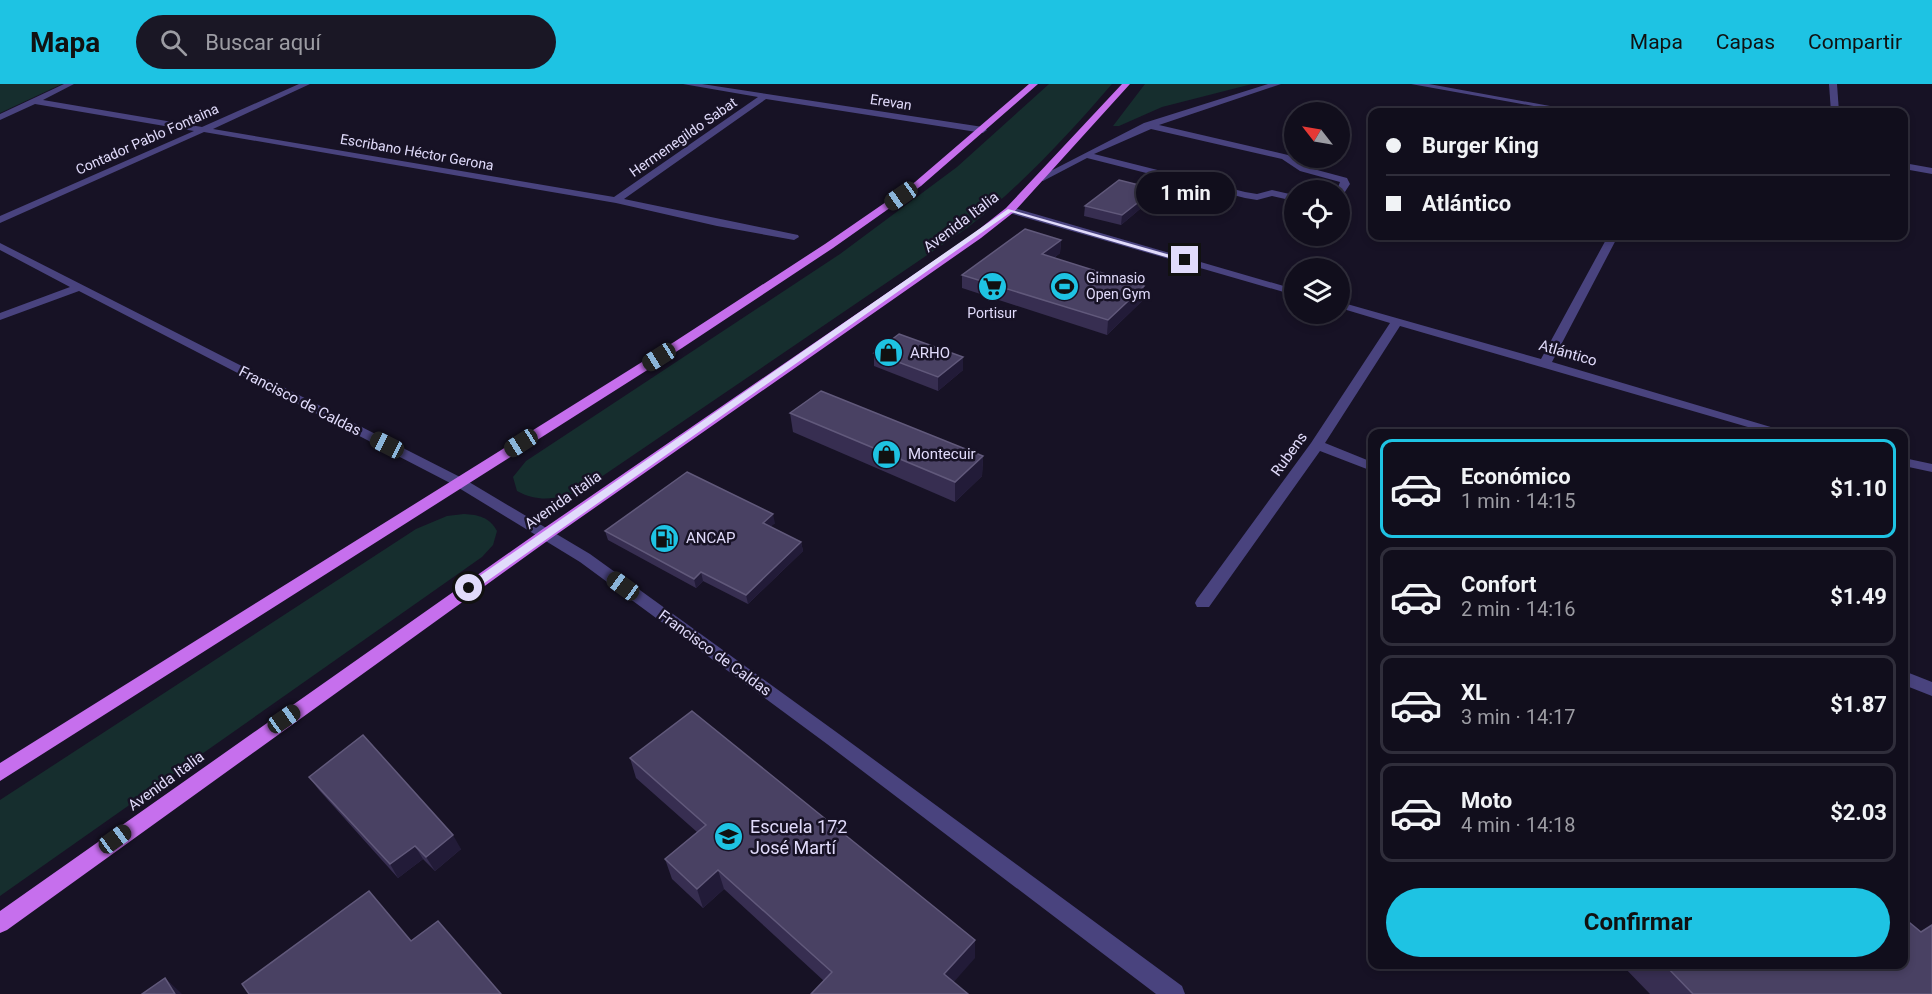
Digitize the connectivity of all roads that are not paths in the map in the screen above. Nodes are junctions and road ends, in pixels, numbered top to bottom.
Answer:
1 (70, 84) edge
2 (306, 84) edge
3 (687, 84) edge
4 (1034, 84) edge
5 (1126, 84) edge
6 (1277, 84) edge
7 (1415, 84) edge
8 (1833, 84) edge
9 (765, 96) junction
10 (34, 101) junction
11 (1556, 108) edge
12 (1835, 108) edge
13 (0, 117) edge
14 (1147, 125) junction
15 (202, 129) junction
16 (983, 130) junction
17 (1084, 154) junction
18 (1908, 167) edge
19 (1932, 171) edge
20 (1040, 179) junction
21 (1344, 180) edge
22 (1284, 196) edge
23 (616, 200) junction
24 (1010, 210) junction
25 (0, 220) edge
26 (794, 237) dead end
27 (1611, 240) edge
28 (0, 246) edge
29 (76, 288) junction
30 (1284, 289) edge
31 (1350, 308) edge
32 (0, 318) edge
33 (1397, 321) junction
34 (1545, 364) junction
35 (1771, 429) edge
36 (1317, 445) junction
37 (1908, 463) edge
38 (1368, 465) edge
39 (1932, 468) edge
40 (459, 482) junction
41 (545, 534) junction
42 (1203, 603) dead end
43 (1908, 680) edge
44 (1932, 689) edge
45 (0, 773) edge
46 (0, 923) edge
47 (1174, 994) edge

1 - 10 street
2 - 15 street, Contador Pablo Fontaina
3 - 9 street, Erevan
4 - 16 main road
5 - 20 main road, Avenida Italia
6 - 14 street
7 - 11 street
8 - 12 street
9 - 16 street, Erevan
9 - 23 street, Hermenegildo Sabat
10 - 13 street
10 - 15 street, Escribano Héctor Gerona
14 - 17 street
14 - 21 street
15 - 23 street, Escribano Héctor Gerona
15 - 25 street, Contador Pablo Fontaina
16 - 40 main road
17 - 20 street
17 - 22 street
18 - 19 street
20 - 24 main road, Avenida Italia
23 - 26 street, Escribano Héctor Gerona
24 - 30 street
24 - 41 main road, Avenida Italia
27 - 34 street
28 - 29 street, Francisco de Caldas
29 - 32 street
29 - 40 street, Francisco de Caldas
31 - 33 street, Atlántico
33 - 34 street, Atlántico
33 - 36 street, Rubens
34 - 35 street, Atlántico
36 - 38 street
36 - 42 street, Rubens
37 - 39 street
40 - 41 street, Francisco de Caldas
40 - 45 main road
41 - 46 main road, Avenida Italia
41 - 47 street, Francisco de Caldas
43 - 44 street

